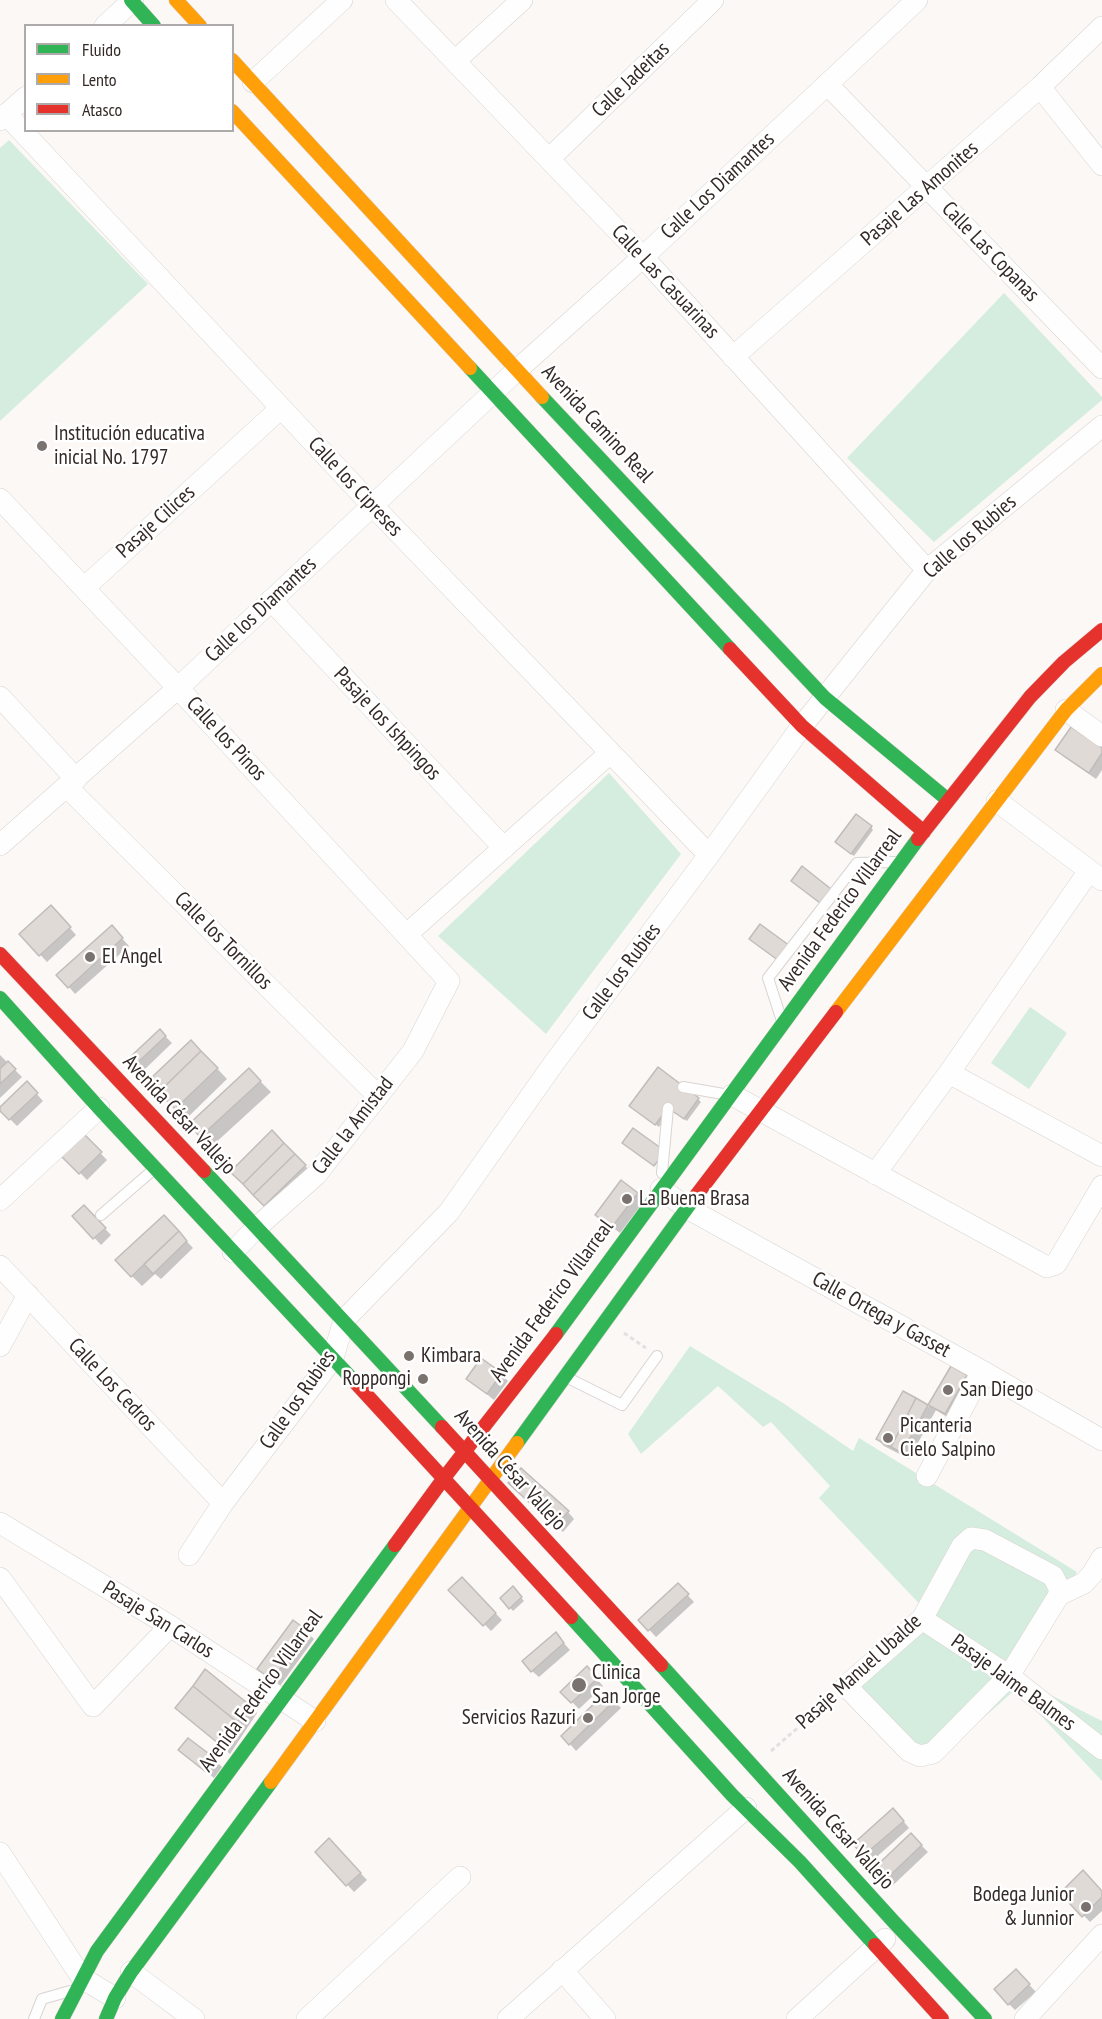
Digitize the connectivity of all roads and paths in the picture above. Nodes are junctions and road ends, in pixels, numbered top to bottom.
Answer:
1 (132, 0) edge
2 (176, 0) edge
3 (342, 0) edge
4 (396, 0) edge
5 (522, 0) edge
6 (713, 0) edge
7 (917, 0) edge
8 (107, 24) edge
9 (152, 24) edge
10 (198, 24) edge
11 (1102, 27) edge
12 (455, 61) junction
13 (234, 62) edge
14 (253, 82) junction
15 (827, 84) junction
16 (1040, 87) junction
17 (24, 99) edge
18 (234, 113) edge
19 (3, 117) edge
20 (549, 159) junction
21 (1102, 165) edge
22 (927, 188) junction
23 (643, 257) junction
24 (733, 357) junction
25 (1102, 368) edge
26 (517, 370) junction
27 (492, 393) junction
28 (281, 408) junction
29 (1102, 426) edge
30 (0, 499) edge
31 (372, 505) junction
32 (927, 570) junction
33 (84, 588) junction
34 (271, 600) junction
35 (1102, 630) edge
36 (1102, 674) edge
37 (178, 688) junction
38 (0, 697) edge
39 (825, 698) junction
40 (1066, 710) junction
41 (802, 726) junction
42 (1102, 736) edge
43 (610, 753) junction
44 (71, 783) junction
45 (948, 800) junction
46 (997, 801) junction
47 (924, 832) junction
48 (0, 845) edge
49 (504, 848) junction
50 (709, 855) junction
51 (900, 862) junction
52 (1096, 875) edge
53 (406, 935) junction
54 (0, 954) edge
55 (449, 981) joint
56 (0, 998) edge
57 (783, 1023) junction
58 (76, 1059) junction
59 (949, 1072) junction
60 (683, 1087) dead end
61 (732, 1095) junction
62 (378, 1096) junction
63 (99, 1108) junction
64 (668, 1108) dead end
65 (762, 1111) junction
66 (1102, 1156) edge
67 (168, 1157) junction
68 (876, 1174) junction
69 (1102, 1186) edge
70 (661, 1189) junction
71 (0, 1200) edge
72 (687, 1208) junction
73 (101, 1215) dead end
74 (256, 1228) junction
75 (233, 1252) junction
76 (0, 1266) edge
77 (28, 1295) junction
78 (344, 1320) junction
79 (606, 1320) junction
80 (0, 1346) edge
81 (657, 1356) joint
82 (333, 1358) junction
83 (553, 1366) junction
84 (982, 1371) junction
85 (1102, 1440) edge
86 (465, 1452) junction
87 (927, 1476) dead end
88 (444, 1478) junction
89 (490, 1480) junction
90 (224, 1503) junction
91 (470, 1505) junction
92 (0, 1523) edge
93 (189, 1556) dead end
94 (1102, 1558) edge
95 (0, 1578) edge
96 (1059, 1592) junction
97 (922, 1619) junction
98 (170, 1626) junction
99 (1009, 1676) junction
100 (846, 1686) junction
101 (281, 1700) junction
102 (315, 1721) junction
103 (698, 1731) junction
104 (1102, 1749) edge
105 (754, 1766) junction
106 (746, 1808) junction
107 (811, 1852) junction
108 (0, 1853) edge
109 (460, 1877) dead end
110 (898, 1927) junction
111 (1102, 1935) edge
112 (876, 1947) junction
113 (562, 1970) junction
114 (131, 1972) junction
115 (79, 1983) junction
116 (115, 1998) junction
117 (34, 2019) edge
118 (62, 2019) edge
119 (106, 2019) edge
120 (194, 2019) edge
121 (308, 2019) edge
122 (508, 2019) edge
123 (605, 2019) edge
124 (796, 2019) edge
125 (942, 2019) edge
126 (985, 2019) edge
127 (1025, 2019) edge

1 - 8 street
1 - 9 main road
2 - 10 main road
3 - 14 street
4 - 12 street, Calle Las Casuarinas
5 - 12 street
6 - 20 street, Calle Jadeitas
7 - 15 street, Calle Los Diamantes
11 - 16 street, Pasaje Las Amonites
12 - 20 street, Calle Las Casuarinas
13 - 14 main road, Avenida Camino Real
14 - 26 main road, Avenida Camino Real
15 - 22 street, Calle Las Copanas
15 - 23 street, Calle Los Diamantes
16 - 21 street
16 - 22 street, Pasaje Las Amonites
17 - 19 street
18 - 27 main road
19 - 28 street, Calle los Cipreses
20 - 23 street, Calle Las Casuarinas
22 - 24 street, Pasaje Las Amonites
22 - 25 street, Calle Las Copanas
23 - 24 street, Calle Las Casuarinas
23 - 26 street, Calle Los Diamantes
24 - 32 street, Calle Las Casuarinas
26 - 27 street, Calle los Diamantes
26 - 39 main road, Avenida Camino Real
27 - 31 street, Calle los Diamantes
27 - 41 main road
28 - 31 street, Calle los Cipreses
28 - 33 street, Pasaje Cilices
29 - 32 street, Calle los Rubies
30 - 33 street, Calle los Pinos
31 - 34 street, Calle los Diamantes
31 - 43 street, Calle los Cipreses
32 - 39 street, Calle los Rubies
33 - 37 street, Calle los Pinos
34 - 37 street, Calle los Diamantes
34 - 49 street, Pasaje los Ishpingos
35 - 45 main road, Avenida Federico Villarreal
36 - 40 main road, Avenida Federico Villarreal
37 - 44 street, Calle los Diamantes
37 - 53 street, Calle los Pinos
38 - 44 street, Calle los Tornillos
39 - 41 street, Calle los Rubies
39 - 45 main road, Avenida Camino Real
40 - 42 street
40 - 46 main road, Avenida Federico Villarreal
41 - 47 main road
41 - 50 street, Calle los Rubies
43 - 49 street
43 - 50 street, Calle los Cipreses
44 - 48 street, Calle los Diamantes
44 - 62 street, Calle los Tornillos
45 - 47 main road, Avenida Federico Villarreal
46 - 52 street
46 - 65 main road, Avenida Federico Villarreal
47 - 51 main road, Avenida Federico Villarreal
49 - 53 street
50 - 78 street, Calle los Rubies
51 - 57 main road, Avenida Federico Villarreal
51 - 57 lane
52 - 59 street
53 - 55 street, Calle los Pinos
54 - 58 main road, Avenida César Vallejo
55 - 62 street, Calle la Amistad
56 - 58 main road, Avenida César Vallejo
57 - 61 main road, Avenida Federico Villarreal
58 - 63 main road, Avenida César Vallejo
58 - 67 main road, Avenida César Vallejo
59 - 66 street
59 - 68 street
60 - 61 lane
61 - 65 street
61 - 70 main road, Avenida Federico Villarreal
62 - 74 street, Calle la Amistad
63 - 67 main road, Avenida César Vallejo
63 - 71 street
64 - 70 lane
65 - 68 street
65 - 72 main road, Avenida Federico Villarreal
67 - 73 lane
67 - 74 main road, Avenida César Vallejo
67 - 75 main road, Avenida César Vallejo
68 - 69 street
70 - 72 street, Calle Ortega y Gasset
70 - 83 main road, Avenida Federico Villarreal
72 - 79 main road, Avenida Federico Villarreal
72 - 84 street, Calle Ortega y Gasset
74 - 75 street, Calle la Amistad
74 - 78 main road, Avenida César Vallejo
75 - 82 main road, Avenida César Vallejo
76 - 77 street, Calle Los Cedros
77 - 80 street
77 - 90 street, Calle Los Cedros
78 - 82 street, Calle los Rubies
78 - 86 main road, Avenida César Vallejo
79 - 81 path
79 - 83 main road, Avenida Federico Villarreal
81 - 83 lane
82 - 88 main road, Avenida César Vallejo
82 - 90 street, Calle los Rubies
83 - 86 main road, Avenida Federico Villarreal
83 - 89 main road, Avenida Federico Villarreal
84 - 85 street, Calle Ortega y Gasset
84 - 87 street
86 - 88 main road, Avenida Federico Villarreal
86 - 89 main road, Avenida César Vallejo
88 - 91 main road, Avenida César Vallejo
88 - 101 main road, Avenida Federico Villarreal
89 - 91 main road, Avenida Federico Villarreal
89 - 103 main road, Avenida César Vallejo
90 - 93 street, Calle los Rubies
91 - 102 main road, Avenida Federico Villarreal
91 - 103 main road, Avenida César Vallejo
92 - 98 street, Pasaje San Carlos
94 - 96 street
95 - 98 street
96 - 97 street, Pasaje Manuel Ubalde
96 - 99 street
97 - 99 street, Pasaje Jaime Balmes
97 - 100 street, Pasaje Manuel Ubalde
98 - 101 street, Pasaje San Carlos
99 - 100 street
99 - 104 street, Pasaje Jaime Balmes
100 - 105 path, Pasaje Manuel Ubalde
101 - 102 street, Pasaje San Carlos
101 - 115 main road, Avenida Federico Villarreal
102 - 114 main road, Avenida Federico Villarreal
103 - 105 main road, Avenida César Vallejo
103 - 106 main road, Avenida César Vallejo
105 - 107 main road, Avenida César Vallejo
106 - 107 main road, Avenida César Vallejo
106 - 113 street
107 - 110 main road, Avenida César Vallejo
107 - 112 main road, Avenida César Vallejo
108 - 115 street
109 - 121 street
110 - 112 street
110 - 126 main road, Avenida César Vallejo
111 - 127 street
112 - 124 street
112 - 125 main road, Avenida César Vallejo
113 - 122 street
113 - 123 street
114 - 116 main road, Avenida Federico Villarreal
114 - 120 street
115 - 116 street
115 - 117 lane
115 - 118 main road, Avenida Federico Villarreal
116 - 119 main road, Avenida Federico Villarreal

